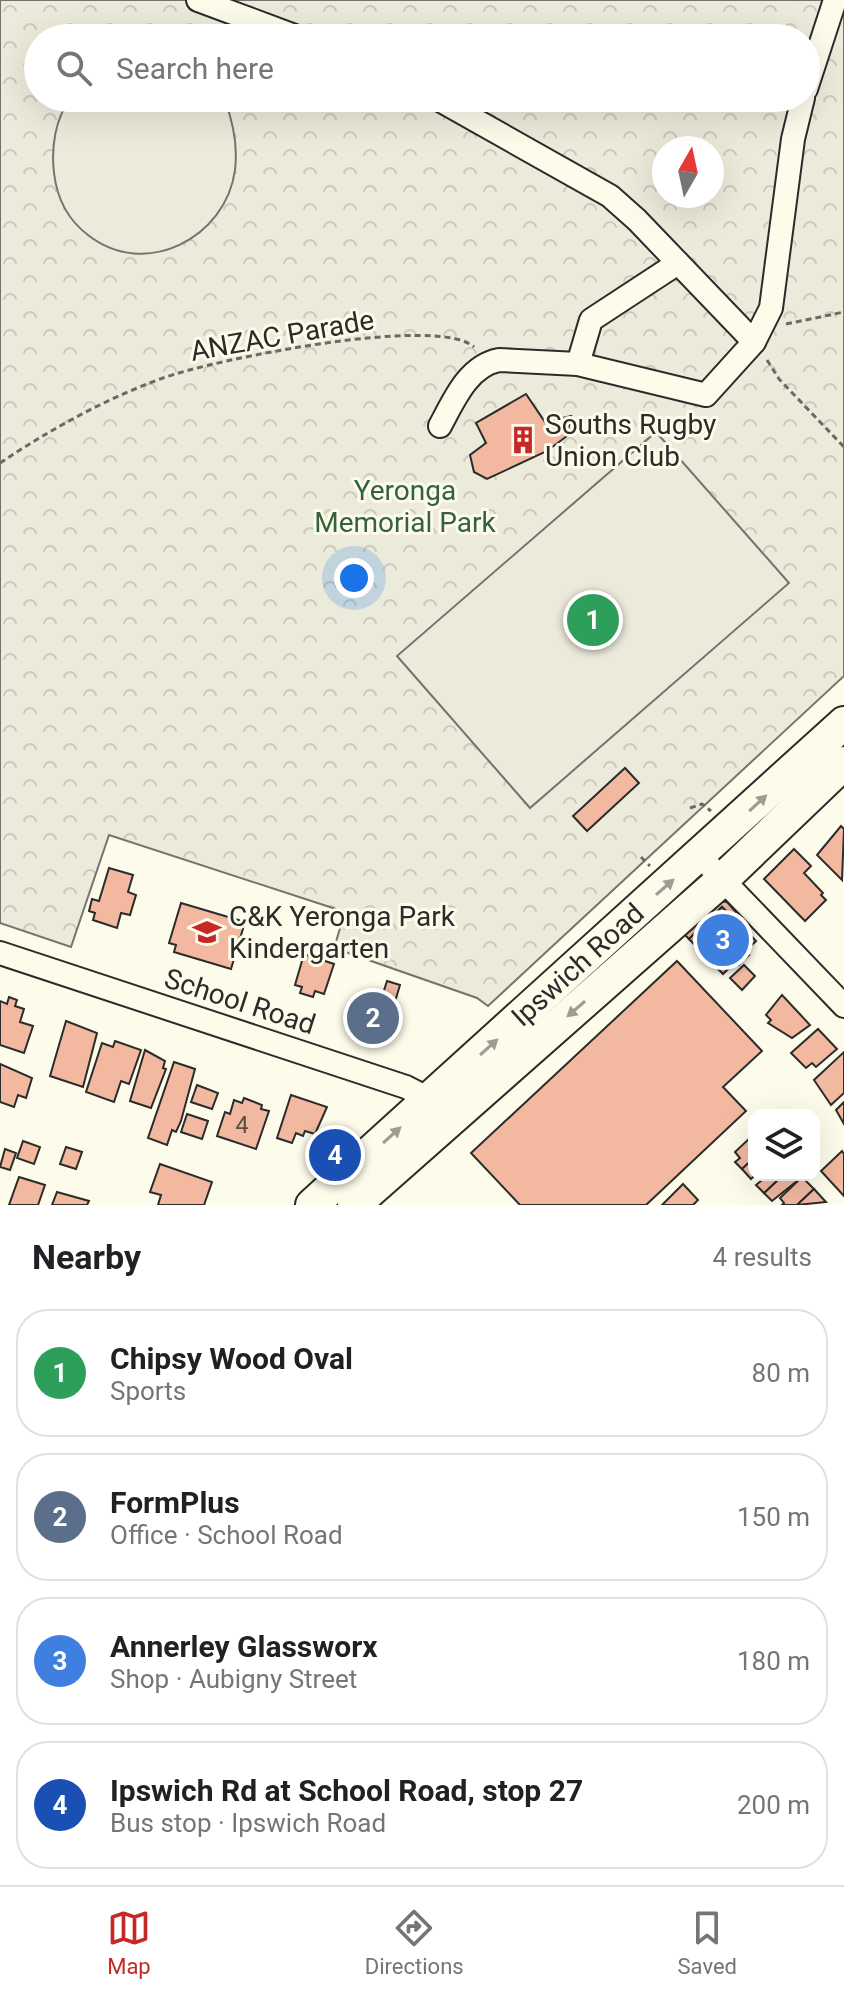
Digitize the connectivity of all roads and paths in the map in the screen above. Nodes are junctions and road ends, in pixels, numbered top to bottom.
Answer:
1 (198, 0) edge
2 (835, 0) edge
3 (262, 24) edge
4 (820, 46) edge
5 (461, 112) edge
6 (800, 112) edge
7 (678, 263) junction
8 (844, 312) edge
9 (761, 342) junction
10 (487, 362) junction
11 (578, 364) junction
12 (440, 426) dead end
13 (844, 447) edge
14 (0, 463) edge
15 (844, 723) edge
16 (844, 763) edge
17 (705, 805) dead end
18 (690, 808) dead end
19 (700, 856) junction
20 (641, 857) dead end
21 (653, 869) dead end
22 (722, 880) junction
23 (0, 953) edge
24 (844, 1006) edge
25 (445, 1107) junction
26 (312, 1205) edge
27 (354, 1205) edge

1 - 3 street
2 - 4 street
5 - 7 street
6 - 9 street
7 - 9 street
7 - 11 street
8 - 9 path
9 - 11 street
9 - 13 path
10 - 11 street
10 - 12 street
10 - 14 path, ANZAC Parade
19 -> 15 highway, Ipswich Road
16 - 22 highway, Ipswich Road
17 - 18 path
19 - 22 street
25 -> 19 highway, Ipswich Road
20 - 21 path
22 - 24 street
22 -> 25 highway, Ipswich Road
23 - 25 street, School Road
26 -> 25 highway, Ipswich Road
25 - 27 highway, Ipswich Road

